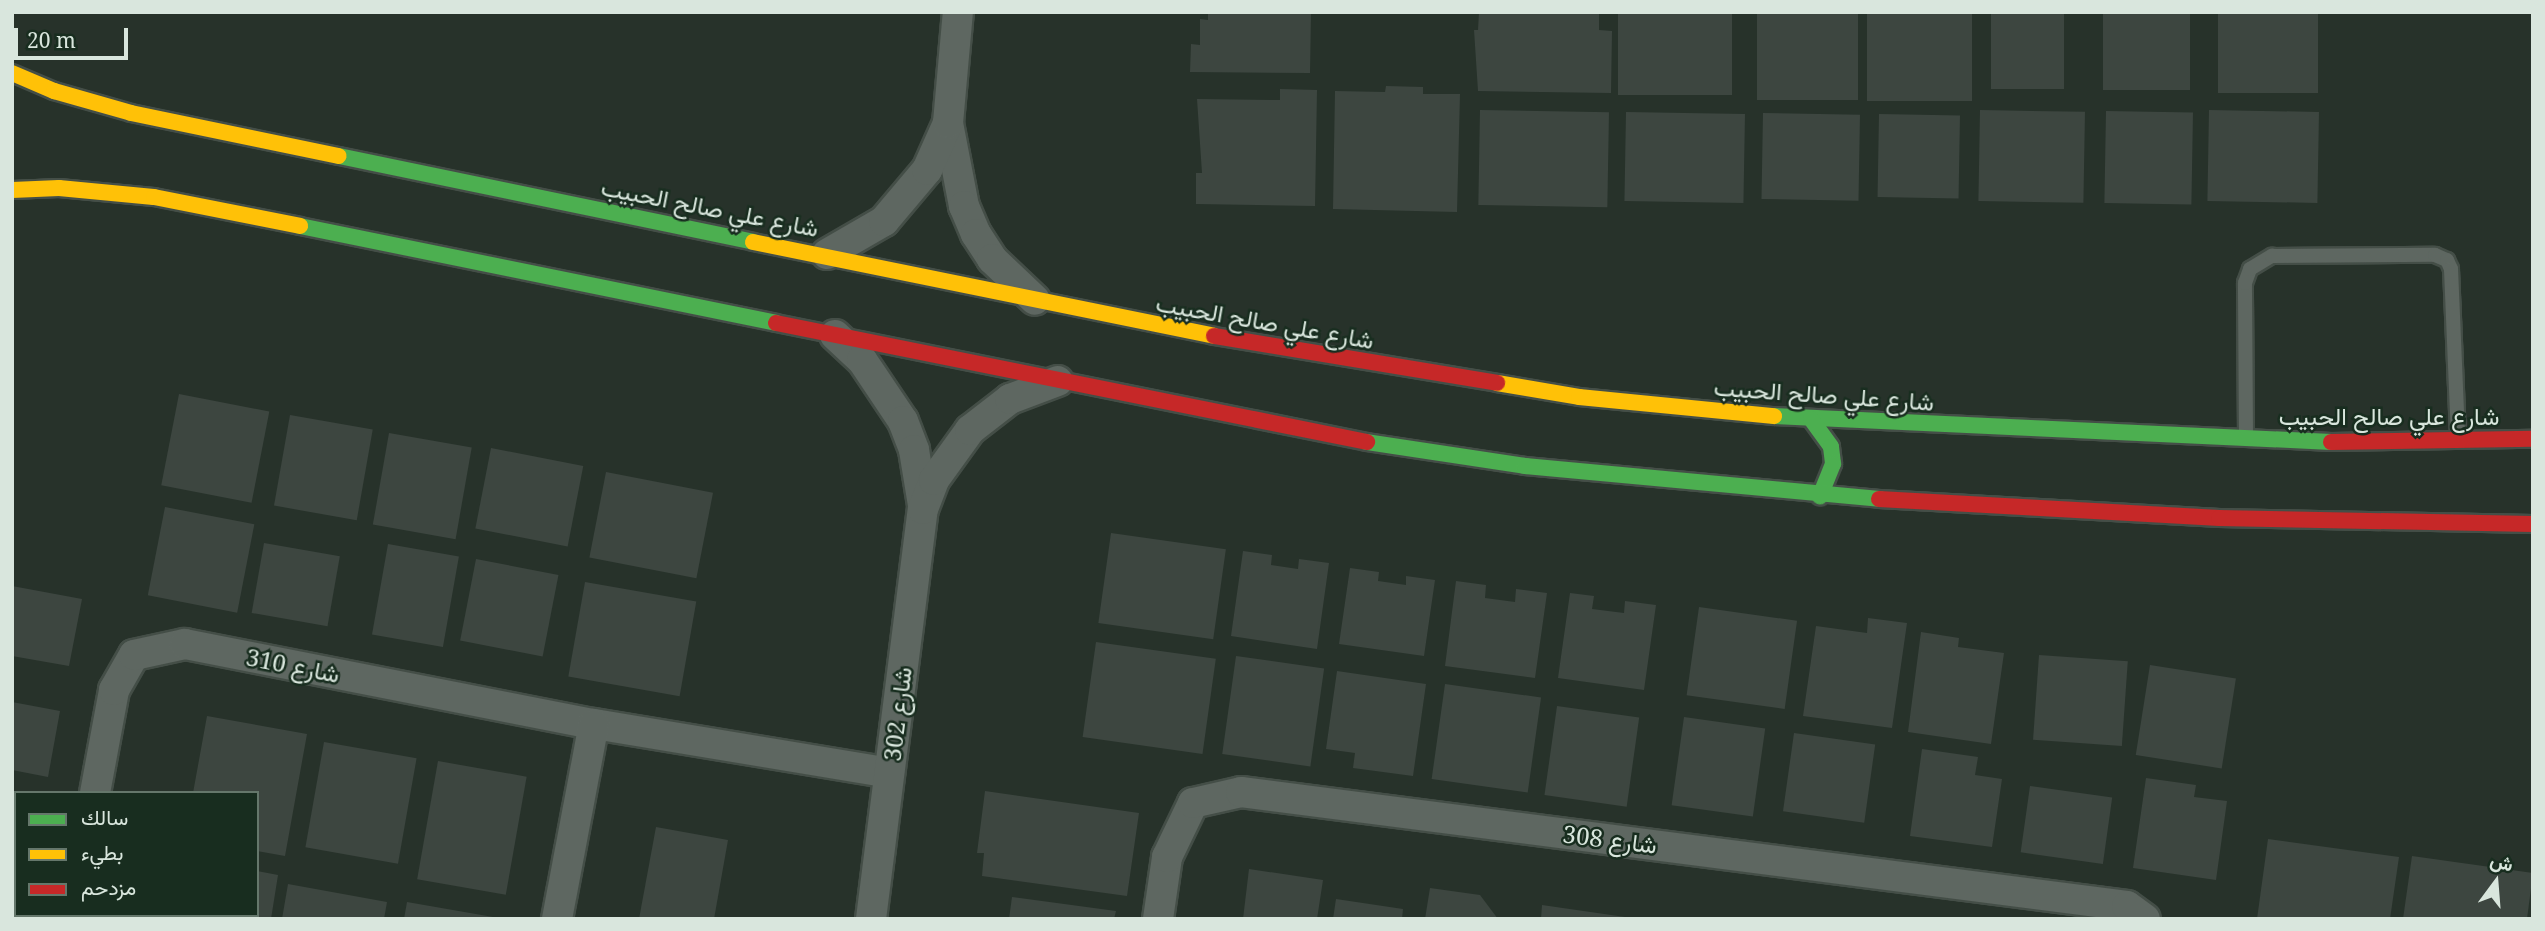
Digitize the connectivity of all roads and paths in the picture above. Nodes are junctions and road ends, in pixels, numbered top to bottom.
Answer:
1 (958, 12) edge
2 (12, 73) edge
3 (947, 122) junction
4 (12, 190) edge
5 (827, 254) junction
6 (1035, 300) junction
7 (835, 335) junction
8 (1058, 381) junction
9 (1811, 419) junction
10 (2246, 437) junction
11 (2458, 439) junction
12 (2533, 439) edge
13 (1820, 496) junction
14 (923, 509) junction
15 (2533, 524) edge
16 (594, 724) junction
17 (889, 773) junction
18 (96, 791) edge
19 (557, 919) edge
20 (871, 919) edge
21 (1158, 919) edge
22 (2145, 919) edge

1 - 3 street
2 - 5 street, شارع علي صالح الحبيب
3 - 5 street
3 - 6 street
4 - 7 street
5 - 6 street, شارع علي صالح الحبيب
6 - 9 street, شارع علي صالح الحبيب
7 - 8 street
7 - 14 street, شارع 302
8 - 13 street
8 - 14 street, شارع 302
9 - 10 street, شارع علي صالح الحبيب
9 - 13 street
10 - 11 street, شارع علي صالح الحبيب
10 - 11 lane
11 - 12 street, شارع علي صالح الحبيب
13 - 15 street
14 - 17 street, شارع 302
16 - 17 street, شارع 310
16 - 18 street, شارع 310
16 - 19 street
17 - 20 street, شارع 302
21 - 22 street, شارع 308

